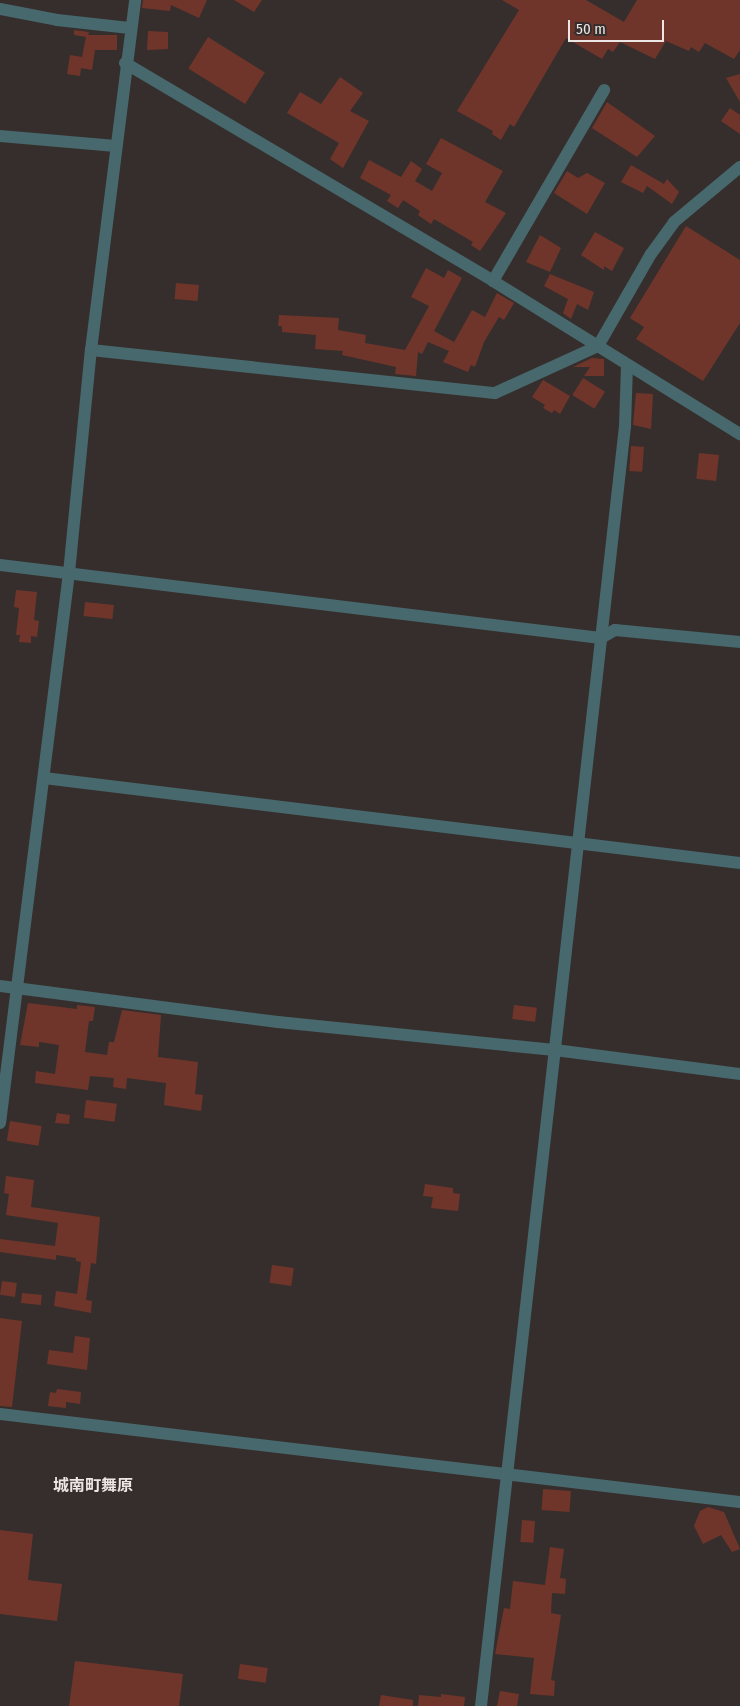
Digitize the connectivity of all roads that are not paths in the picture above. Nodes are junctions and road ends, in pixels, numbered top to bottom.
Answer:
1 (135, 0) edge
2 (0, 9) edge
3 (130, 28) junction
4 (125, 63) junction
5 (604, 90) dead end
6 (0, 136) edge
7 (116, 146) junction
8 (740, 166) edge
9 (492, 281) junction
10 (598, 346) junction
11 (92, 350) junction
12 (627, 365) junction
13 (740, 434) edge
14 (0, 565) edge
15 (69, 573) junction
16 (601, 638) junction
17 (740, 642) edge
18 (44, 778) junction
19 (579, 842) junction
20 (740, 863) edge
21 (0, 986) edge
22 (16, 988) junction
23 (554, 1050) junction
24 (740, 1074) edge
25 (0, 1123) edge
26 (0, 1414) edge
27 (508, 1475) junction
28 (740, 1502) edge
29 (481, 1706) edge

1 - 3 street
2 - 3 street
3 - 4 street
4 - 7 street
4 - 9 street
5 - 9 street
6 - 7 street
7 - 11 street
8 - 10 street
9 - 10 street
10 - 11 street
10 - 12 street
11 - 15 street
12 - 13 street
12 - 16 street
14 - 15 street
15 - 16 street
15 - 18 street
16 - 17 street
16 - 19 street
18 - 19 street
18 - 22 street
19 - 20 street
19 - 23 street
21 - 22 street
22 - 23 street
22 - 25 street
23 - 24 street
23 - 27 street
26 - 27 street
27 - 28 street
27 - 29 street

